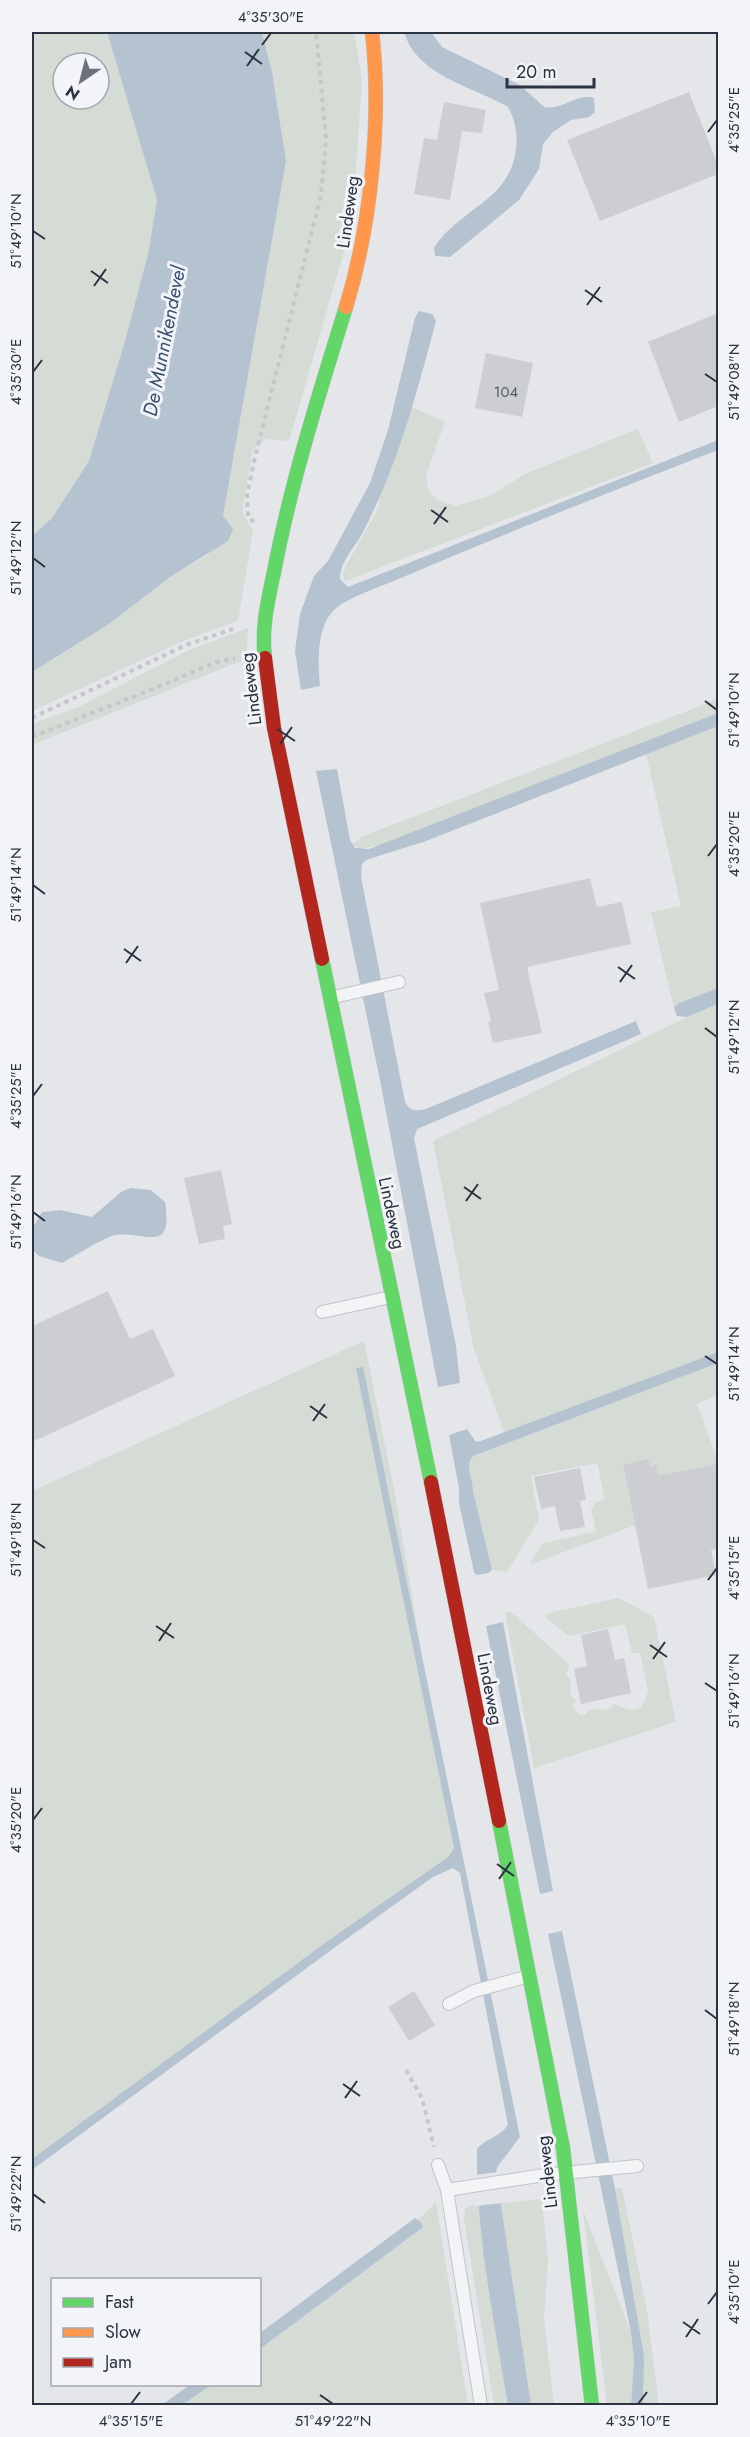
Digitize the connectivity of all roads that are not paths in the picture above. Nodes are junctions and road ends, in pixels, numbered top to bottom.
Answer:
1 (372, 32) edge
2 (393, 983) dead end
3 (329, 999) junction
4 (392, 1297) junction
5 (322, 1311) dead end
6 (530, 1976) junction
7 (449, 2004) dead end
8 (438, 2165) road end
9 (637, 2166) dead end
10 (566, 2173) junction
11 (447, 2190) junction
12 (481, 2406) edge
13 (592, 2406) edge

1 - 3 main road, Lindeweg
2 - 3 lane
3 - 4 main road, Lindeweg
4 - 5 lane
4 - 6 main road, Lindeweg
6 - 7 lane
6 - 10 main road, Lindeweg
8 - 11 lane
9 - 10 lane
10 - 11 lane
10 - 13 main road, Lindeweg
11 - 12 lane

